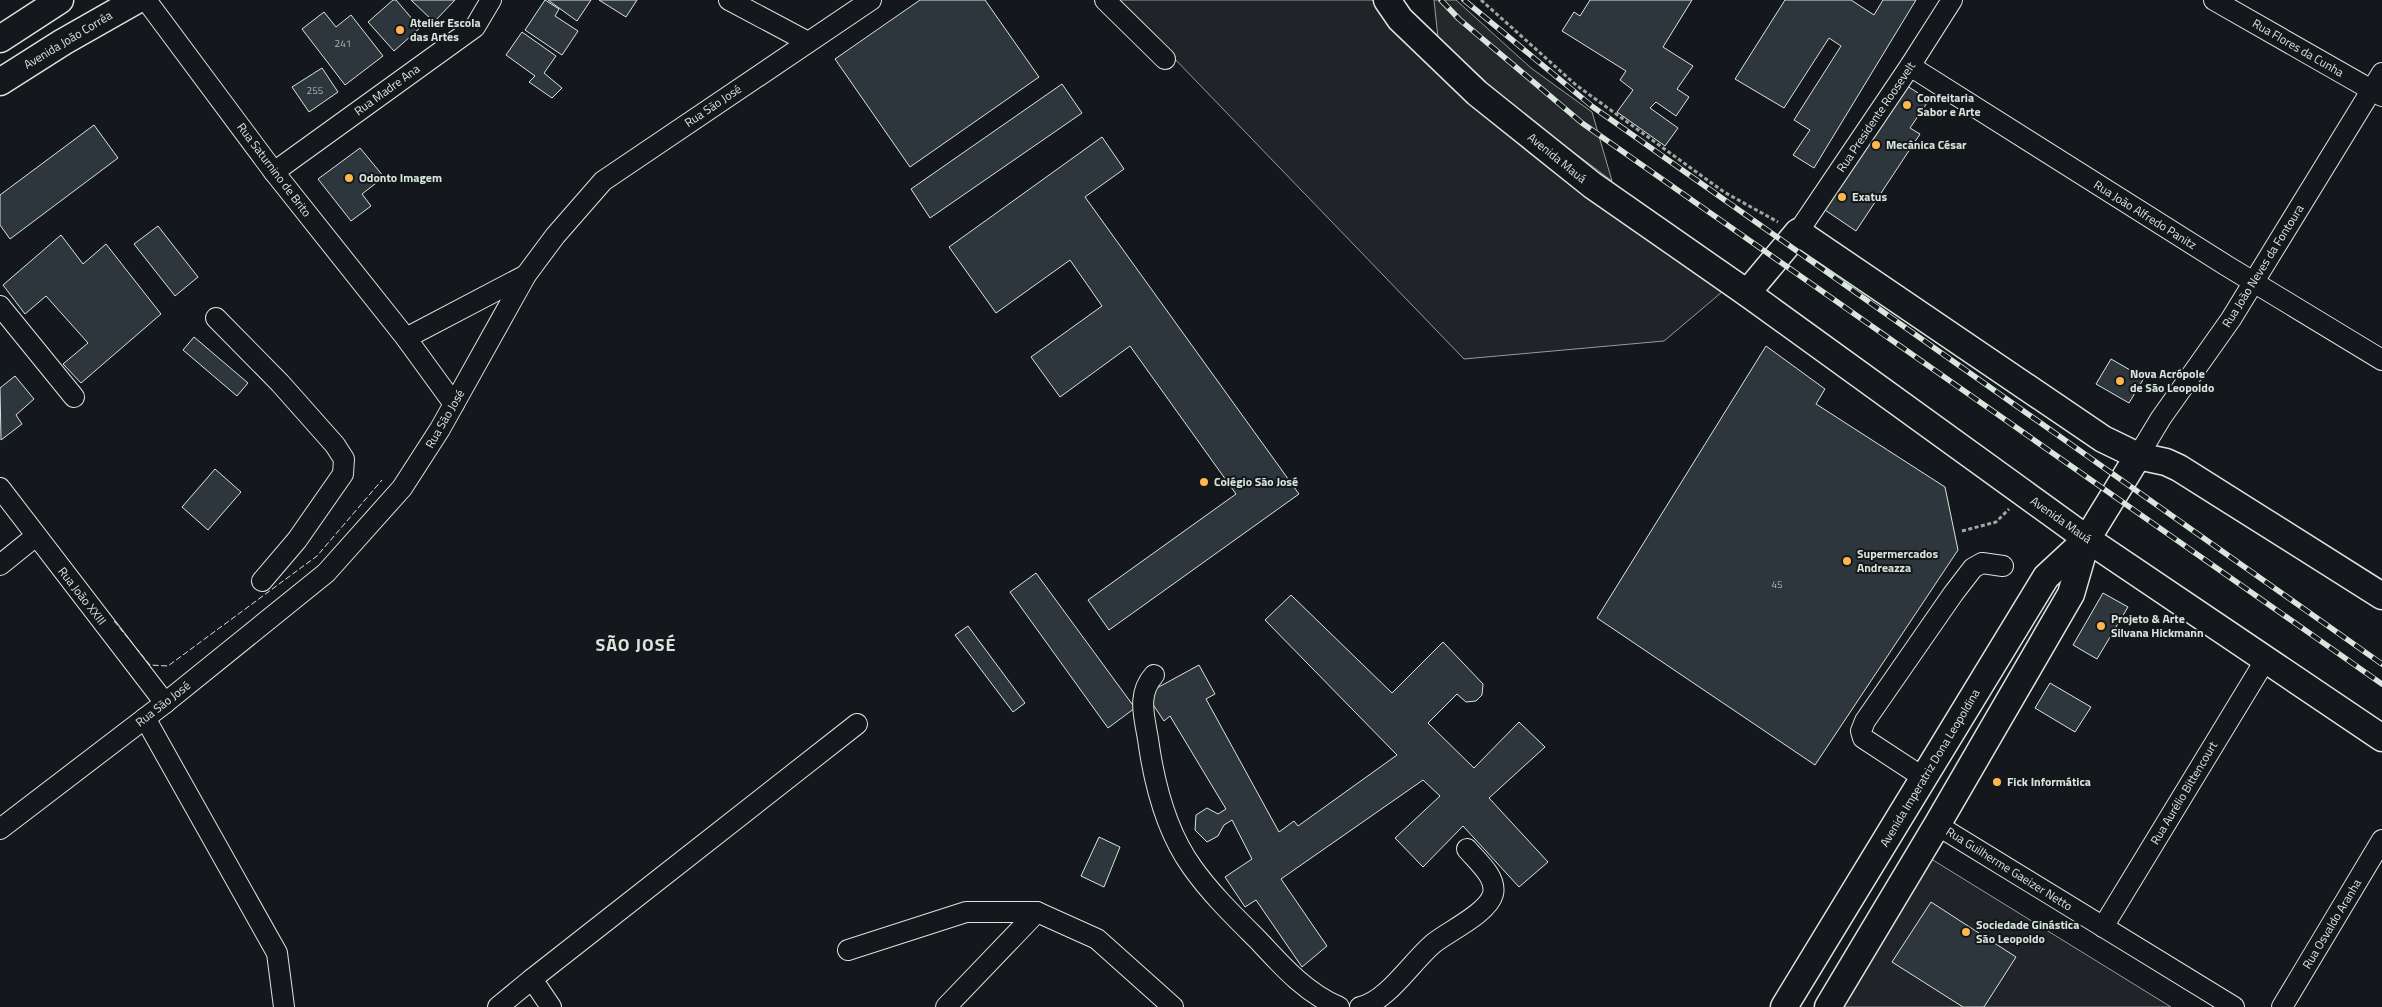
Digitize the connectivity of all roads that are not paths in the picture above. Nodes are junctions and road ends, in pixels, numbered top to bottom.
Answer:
1 (137, 0) edge
2 (146, 0) edge
3 (491, 0) edge
4 (729, 0) edge
5 (871, 0) edge
6 (1105, 0) edge
7 (1386, 0) edge
8 (1952, 0) edge
9 (2214, 0) edge
10 (52, 5) edge
11 (0, 39) edge
12 (63, 42) junction
13 (808, 42) junction
14 (1165, 59) dead end
15 (1910, 66) junction
16 (2382, 73) edge
17 (0, 82) edge
18 (2377, 93) edge
19 (274, 172) junction
20 (1798, 232) junction
21 (526, 275) junction
22 (2254, 283) junction
23 (1747, 293) junction
24 (0, 306) edge
25 (216, 318) dead end
26 (406, 338) junction
27 (2382, 360) edge
28 (74, 397) dead end
29 (454, 404) junction
30 (2138, 456) junction
31 (0, 488) edge
32 (36, 536) junction
33 (2087, 539) junction
34 (0, 565) edge
35 (2003, 566) dead end
36 (262, 581) dead end
37 (2382, 596) edge
38 (2266, 658) junction
39 (1154, 675) dead end
40 (165, 703) junction
41 (145, 718) junction
42 (856, 724) dead end
43 (2382, 738) edge
44 (1924, 778) junction
45 (1937, 825) junction
46 (0, 829) edge
47 (2382, 840) edge
48 (1467, 849) dead end
49 (1037, 912) junction
50 (2103, 927) junction
51 (848, 950) dead end
52 (532, 979) junction
53 (1792, 1004) edge
54 (284, 1007) edge
55 (498, 1007) edge
56 (551, 1007) edge
57 (946, 1007) edge
58 (1173, 1007) edge
59 (1339, 1007) edge
60 (1360, 1007) edge
61 (1828, 1007) edge
62 (2234, 1007) edge
63 (2282, 1007) edge

1 - 12 main road, Avenida João Corrêa
2 - 19 street, Rua Saturnino de Brito
3 - 19 street, Rua Madre Ana
4 - 13 street
5 - 13 street, Rua São José
6 - 14 street
7 - 23 main road, Avenida Mauá
8 - 15 street, Rua Presidente Roosevelt
9 - 18 street, Rua Flores da Cunha
10 - 11 main road
10 - 12 main road
12 - 17 main road, Avenida João Corrêa
13 - 21 street, Rua São José
15 - 20 street, Rua Presidente Roosevelt
15 - 22 street, Rua João Alfredo Panitz
16 - 18 street, Rua João Neves da Fontoura
18 - 22 street, Rua João Neves da Fontoura
19 - 26 street, Rua Saturnino de Brito
20 - 23 main road
20 - 30 main road
21 - 26 street
21 - 29 street, Rua São José
22 - 27 street, Rua João Alfredo Panitz
22 - 30 street, Rua João Neves da Fontoura
23 - 33 main road, Avenida Mauá
24 - 28 street
25 - 36 street
26 - 29 street, Rua Saturnino de Brito
29 - 40 street, Rua São José
30 - 33 main road, Avenida Imperatriz Dona Leopoldina
30 - 37 main road
31 - 32 street, Rua João XXIII
32 - 34 street
32 - 40 street, Rua João XXIII
33 - 38 main road, Avenida Mauá
33 - 44 main road, Avenida Imperatriz Dona Leopoldina
33 - 45 main road, Avenida Imperatriz Dona Leopoldina
35 - 44 street
38 - 43 main road, Avenida Mauá
38 - 50 street, Rua Aurélio Bittencourt
39 - 59 street
40 - 41 street, Rua São José
41 - 46 street, Rua São José
41 - 54 street
42 - 52 street
44 - 53 main road, Avenida Imperatriz Dona Leopoldina
45 - 50 street, Rua Guilherme Gaeizer Netto
45 - 61 main road, Avenida Imperatriz Dona Leopoldina
47 - 63 street, Rua Osvaldo Aranha
48 - 60 street
49 - 51 street
49 - 57 street
49 - 58 street
50 - 62 street, Rua Guilherme Gaeizer Netto
52 - 55 street
52 - 56 street

